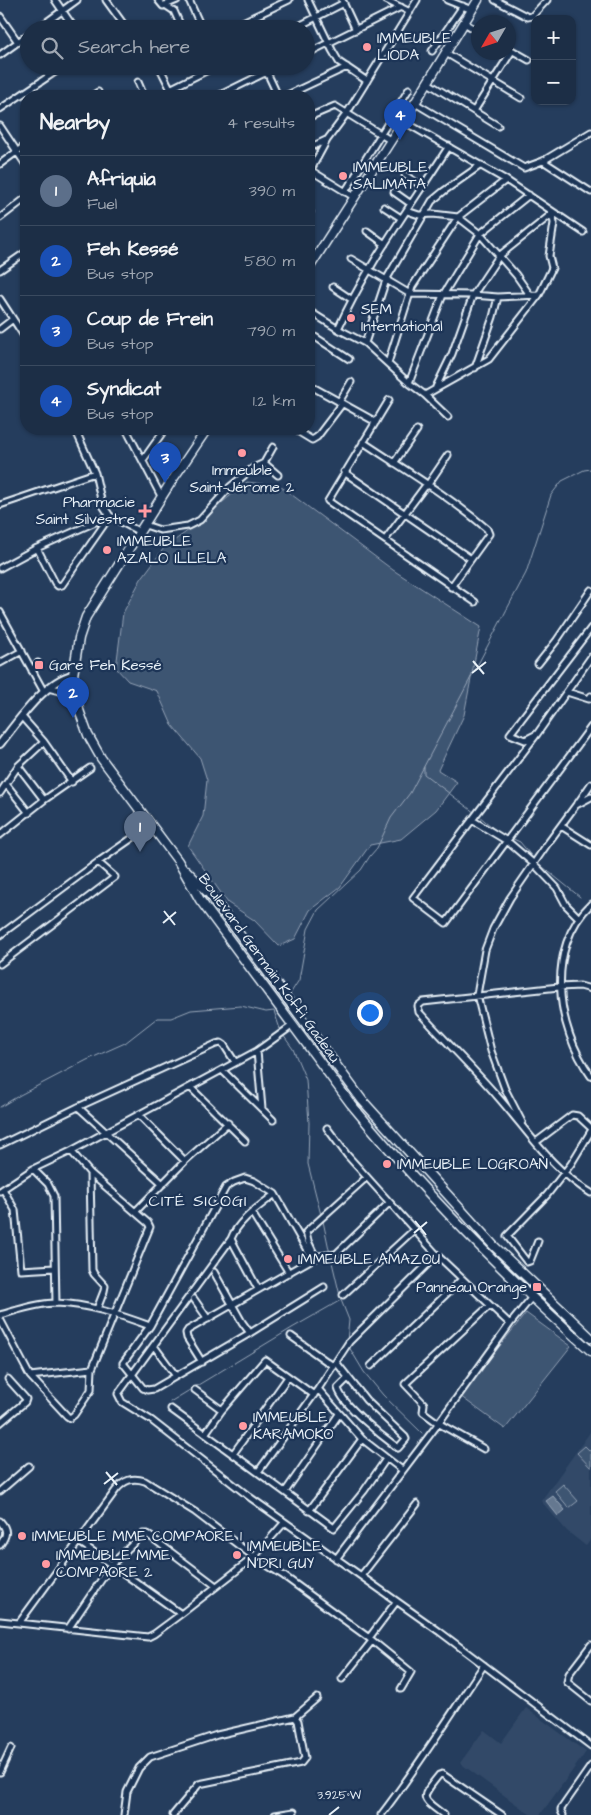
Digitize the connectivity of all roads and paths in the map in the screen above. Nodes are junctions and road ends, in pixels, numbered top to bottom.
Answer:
1 (55, 0) edge
2 (77, 0) edge
3 (106, 0) edge
4 (158, 0) edge
5 (177, 0) edge
6 (189, 0) edge
7 (289, 0) edge
8 (308, 0) edge
9 (386, 0) edge
10 (417, 0) edge
11 (447, 0) edge
12 (478, 0) edge
13 (495, 0) edge
14 (547, 0) edge
15 (343, 2) edge
16 (165, 6) junction
17 (462, 6) junction
18 (401, 8) junction
19 (63, 10) junction
20 (472, 10) junction
21 (410, 12) junction
22 (0, 16) edge
23 (317, 17) junction
24 (49, 20) edge
25 (69, 20) edge
26 (120, 20) edge
27 (178, 20) edge
28 (198, 20) edge
29 (247, 20) edge
30 (311, 20) edge
31 (464, 23) junction
32 (471, 27) edge
33 (356, 30) junction
34 (18, 42) joint
35 (329, 42) junction
36 (315, 49) edge
37 (432, 51) dead end
38 (446, 53) junction
39 (516, 53) edge
40 (0, 55) edge
41 (505, 60) edge
42 (530, 60) dead end
43 (347, 67) junction
44 (51, 75) edge
45 (163, 75) edge
46 (198, 75) edge
47 (263, 75) edge
48 (268, 75) edge
49 (367, 80) junction
50 (493, 81) junction
51 (138, 82) dead end
52 (428, 83) junction
53 (170, 89) joint
54 (409, 89) dead end
55 (28, 90) edge
56 (141, 90) edge
57 (231, 90) edge
58 (275, 90) edge
59 (298, 90) edge
60 (20, 96) edge
61 (521, 98) dead end
62 (415, 103) junction
63 (0, 109) edge
64 (474, 111) junction
65 (346, 113) junction
66 (315, 114) edge
67 (403, 121) junction
68 (0, 126) edge
69 (498, 126) dead end
70 (380, 134) junction
71 (590, 134) edge
72 (327, 140) junction
73 (390, 140) junction
74 (315, 145) edge
75 (449, 146) junction
76 (20, 149) edge
77 (16, 152) junction
78 (20, 157) edge
79 (543, 161) junction
80 (315, 163) edge
81 (0, 164) edge
82 (481, 165) junction
83 (315, 175) edge
84 (405, 175) dead end
85 (506, 180) junction
86 (423, 188) junction
87 (345, 192) junction
88 (394, 192) dead end
89 (591, 192) edge
90 (529, 195) junction
91 (354, 197) junction
92 (20, 203) edge
93 (411, 204) junction
94 (384, 207) dead end
95 (407, 211) junction
96 (553, 213) junction
97 (425, 214) junction
98 (458, 216) junction
99 (0, 218) edge
100 (401, 218) junction
101 (366, 231) dead end
102 (583, 232) dead end
103 (480, 234) junction
104 (385, 244) junction
105 (20, 256) edge
106 (499, 256) junction
107 (351, 258) dead end
108 (315, 259) edge
109 (0, 270) edge
110 (369, 270) junction
111 (386, 280) junction
112 (333, 287) dead end
113 (410, 294) junction
114 (443, 295) junction
115 (473, 295) junction
116 (530, 295) junction
117 (539, 295) junction
118 (498, 297) junction
119 (0, 299) edge
120 (351, 299) junction
121 (315, 315) edge
122 (13, 319) junction
123 (0, 329) edge
124 (338, 329) junction
125 (20, 330) edge
126 (315, 338) edge
127 (365, 343) junction
128 (349, 359) dead end
129 (388, 363) junction
130 (475, 368) junction
131 (351, 382) dead end
132 (409, 383) junction
133 (436, 387) junction
134 (315, 388) edge
135 (425, 395) junction
136 (389, 400) dead end
137 (340, 403) junction
138 (448, 417) dead end
139 (376, 422) junction
140 (417, 430) dead end
141 (79, 435) edge
142 (129, 435) edge
143 (160, 435) edge
144 (203, 435) edge
145 (304, 435) edge
146 (363, 442) junction
147 (273, 447) dead end
148 (448, 455) dead end
149 (143, 460) junction
150 (264, 463) junction
151 (394, 463) junction
152 (95, 472) junction
153 (344, 472) junction
154 (278, 475) dead end
155 (427, 485) junction
156 (162, 498) junction
157 (0, 505) edge
158 (405, 513) junction
159 (110, 516) junction
160 (142, 528) junction
161 (385, 540) junction
162 (37, 548) junction
163 (471, 559) junction
164 (0, 568) edge
165 (451, 586) junction
166 (591, 590) edge
167 (476, 602) dead end
168 (0, 612) edge
169 (591, 628) edge
170 (24, 653) junction
171 (591, 657) edge
172 (0, 663) edge
173 (38, 663) dead end
174 (538, 664) dead end
175 (32, 671) junction
176 (73, 675) junction
177 (47, 690) junction
178 (74, 690) junction
179 (567, 692) junction
180 (590, 698) edge
181 (22, 717) junction
182 (591, 726) edge
183 (537, 734) junction
184 (1, 741) edge
185 (44, 742) junction
186 (18, 766) junction
187 (90, 768) dead end
188 (72, 782) junction
189 (6, 784) junction
190 (591, 784) edge
191 (0, 793) edge
192 (591, 797) edge
193 (44, 800) junction
194 (576, 805) junction
195 (29, 813) junction
196 (472, 820) junction
197 (151, 825) junction
198 (561, 826) junction
199 (0, 835) edge
200 (507, 841) junction
201 (591, 845) edge
202 (178, 861) junction
203 (98, 862) junction
204 (534, 864) junction
205 (591, 904) edge
206 (578, 917) junction
207 (0, 935) edge
208 (0, 964) edge
209 (559, 987) junction
210 (591, 989) edge
211 (477, 995) junction
212 (293, 1025) junction
213 (257, 1051) junction
214 (236, 1062) junction
215 (222, 1070) junction
216 (591, 1076) edge
217 (190, 1087) junction
218 (78, 1107) junction
219 (262, 1109) junction
220 (139, 1114) junction
221 (273, 1120) dead end
222 (228, 1123) junction
223 (326, 1128) dead end
224 (526, 1129) junction
225 (591, 1129) edge
226 (106, 1132) junction
227 (245, 1141) dead end
228 (536, 1142) junction
229 (0, 1145) edge
230 (71, 1151) junction
231 (185, 1161) junction
232 (34, 1169) junction
233 (90, 1173) junction
234 (564, 1173) junction
235 (367, 1177) junction
236 (163, 1184) junction
237 (1, 1190) edge
238 (591, 1193) edge
239 (275, 1194) junction
240 (389, 1204) junction
241 (135, 1212) junction
242 (252, 1213) junction
243 (415, 1229) junction
244 (231, 1239) junction
245 (538, 1241) dead end
246 (437, 1255) junction
247 (316, 1258) junction
248 (55, 1268) junction
249 (214, 1272) dead end
250 (289, 1273) junction
251 (461, 1280) junction
252 (324, 1287) dead end
253 (258, 1289) junction
254 (343, 1295) dead end
255 (532, 1297) junction
256 (194, 1299) dead end
257 (56, 1303) junction
258 (232, 1304) junction
259 (488, 1306) junction
260 (97, 1309) junction
261 (115, 1314) junction
262 (0, 1315) edge
263 (208, 1318) junction
264 (0, 1319) edge
265 (510, 1324) junction
266 (150, 1326) junction
267 (250, 1334) junction
268 (291, 1336) dead end
269 (591, 1338) edge
270 (154, 1346) junction
271 (591, 1351) edge
272 (202, 1362) junction
273 (334, 1364) junction
274 (371, 1366) dead end
275 (92, 1369) junction
276 (132, 1375) junction
277 (30, 1376) junction
278 (176, 1376) junction
279 (288, 1377) junction
280 (348, 1378) junction
281 (8, 1379) dead end
282 (318, 1389) junction
283 (195, 1390) dead end
284 (314, 1395) junction
285 (171, 1409) dead end
286 (222, 1410) junction
287 (339, 1414) junction
288 (0, 1423) edge
289 (438, 1423) junction
290 (205, 1434) junction
291 (362, 1439) junction
292 (484, 1450) dead end
293 (233, 1454) junction
294 (386, 1459) junction
295 (29, 1466) dead end
296 (402, 1470) junction
297 (258, 1472) junction
298 (0, 1491) edge
299 (285, 1492) junction
300 (417, 1504) dead end
301 (309, 1511) junction
302 (0, 1521) edge
303 (284, 1523) junction
304 (78, 1540) junction
305 (0, 1545) edge
306 (254, 1557) junction
307 (336, 1559) junction
308 (112, 1564) junction
309 (361, 1576) junction
310 (216, 1586) junction
311 (396, 1602) junction
312 (181, 1614) junction
313 (0, 1621) edge
314 (19, 1623) junction
315 (68, 1629) junction
316 (371, 1640) junction
317 (591, 1645) edge
318 (589, 1653) edge
319 (484, 1665) junction
320 (342, 1679) dead end
321 (401, 1689) dead end
322 (317, 1698) dead end
323 (591, 1701) edge
324 (295, 1717) junction
325 (591, 1746) edge
326 (11, 1748) dead end
327 (591, 1766) edge
328 (0, 1772) edge
329 (294, 1812) dead end
330 (124, 1815) edge
331 (173, 1815) edge
332 (275, 1815) edge
333 (381, 1815) edge
334 (444, 1815) edge
335 (502, 1815) edge
336 (564, 1815) edge

1 - 19 street
2 - 19 street
3 - 26 street
4 - 16 street
5 - 16 street
6 - 28 street
7 - 29 street
8 - 23 street
9 - 18 street
10 - 21 street
11 - 17 street
12 - 20 main road
13 - 14 street
15 - 23 street
15 - 33 street
16 - 27 street
17 - 20 street
17 - 37 street
18 - 21 street
18 - 33 street
19 - 24 street
19 - 25 street
20 - 31 main road
21 - 49 street
22 - 34 street
23 - 30 street
23 - 35 street
31 - 32 street
31 - 38 main road
33 - 35 street
34 - 40 street
35 - 36 street
35 - 43 street
38 - 50 street
38 - 52 main road
39 - 42 street
41 - 50 street
43 - 49 street
43 - 59 street
44 - 55 street
45 - 53 street
46 - 53 street
47 - 57 street
48 - 58 street
49 - 65 street
50 - 61 street
50 - 64 street
51 - 56 street
52 - 62 main road
52 - 64 street
54 - 70 street
60 - 63 street
62 - 67 main road
62 - 79 street
64 - 69 street
65 - 66 street
65 - 70 street
65 - 72 street
67 - 73 main road
67 - 75 street
68 - 77 street
70 - 73 street
70 - 87 street
71 - 79 street
72 - 74 street
72 - 80 street
73 - 91 main road
75 - 82 street
75 - 86 street
76 - 77 street
77 - 78 street
77 - 81 street
79 - 89 street
82 - 85 street
82 - 97 street
83 - 87 street
84 - 86 street
85 - 90 street
85 - 98 street
86 - 93 street
87 - 91 street
88 - 93 street
90 - 96 street
90 - 103 street
91 - 108 main road
92 - 99 street
93 - 95 street
94 - 100 street
95 - 97 street
95 - 100 street
96 - 102 street
96 - 106 street
96 - 117 street
97 - 98 street
97 - 111 street
98 - 103 street
98 - 113 street
100 - 104 street
101 - 104 street
103 - 106 street
103 - 114 street
104 - 110 street
105 - 109 street
106 - 115 street
106 - 116 street
107 - 110 street
110 - 111 street
110 - 120 street
111 - 113 street
111 - 127 street
112 - 120 street
113 - 114 street
113 - 129 street
114 - 115 street
114 - 132 street
115 - 118 street
115 - 133 street
116 - 117 street
116 - 118 street
117 - 130 street
118 - 130 street
119 - 122 street
120 - 124 street
121 - 124 street
122 - 123 street
122 - 125 street
124 - 127 street
126 - 128 street
127 - 129 street
129 - 132 street
130 - 133 street
131 - 137 street
132 - 135 street
133 - 135 street
134 - 137 street
135 - 138 street
136 - 139 street
137 - 139 street
137 - 145 street
139 - 146 street
140 - 151 street
141 - 152 street
142 - 149 street
143 - 149 street
144 - 156 main road
146 - 151 street
146 - 153 street
147 - 150 street
148 - 155 street
149 - 156 street
150 - 154 street
150 - 160 street
151 - 155 street
152 - 157 street
152 - 159 street
153 - 158 street
153 - 161 street
155 - 158 street
155 - 163 street
156 - 160 main road
158 - 161 street
158 - 163 street
159 - 160 street
159 - 162 street
159 - 162 street
160 - 176 main road
161 - 165 street
162 - 164 street
163 - 165 street
165 - 167 street
166 - 174 street
168 - 170 street
169 - 183 street
170 - 172 street
170 - 175 street
171 - 179 street
173 - 175 street
175 - 177 street
176 - 177 street
176 - 178 main road
177 - 178 street
177 - 181 street
178 - 197 main road
179 - 180 street
179 - 183 street
181 - 184 street
181 - 185 street
182 - 200 street
183 - 196 street
185 - 186 street
185 - 188 street
186 - 189 street
186 - 193 street
187 - 188 street
188 - 193 street
189 - 191 street
189 - 195 street
190 - 194 street
192 - 194 street
193 - 195 street
194 - 198 street
195 - 199 street
196 - 200 street
196 - 200 street
197 - 202 main road
197 - 203 street
198 - 201 street
198 - 204 street
200 - 204 street
202 - 212 main road, Boulevard Germain Koffi Gadeau
202 - 269 main road, Boulevard Germain Koffi Gadeau
203 - 207 street
203 - 208 street
204 - 206 street
204 - 211 street
205 - 206 street
206 - 209 street
209 - 210 street
209 - 211 street
209 - 216 street
211 - 224 street
211 - 224 street
212 - 213 street
212 - 255 main road, Boulevard Germain Koffi Gadeau
213 - 214 street
213 - 219 street
214 - 215 street
214 - 218 street
215 - 217 street
215 - 219 street
217 - 220 street
217 - 222 street
218 - 226 street
218 - 229 street
219 - 221 street
220 - 226 street
220 - 231 street
222 - 227 street
222 - 231 street
223 - 235 street
224 - 228 street
225 - 228 street
225 - 234 street
226 - 230 street
226 - 236 street
228 - 234 street
230 - 232 street
230 - 233 street
231 - 236 street
232 - 237 street
232 - 248 street
233 - 241 street
233 - 260 street
234 - 238 street
234 - 245 street
235 - 240 street
235 - 247 street
236 - 241 street
237 - 248 street
239 - 242 street
239 - 247 street
239 - 266 street
240 - 243 street
240 - 247 street
241 - 261 street
242 - 244 street
242 - 250 street
243 - 246 street
243 - 254 street
244 - 253 street
244 - 270 street
246 - 251 street
246 - 273 street
247 - 250 street
248 - 257 street
249 - 258 street
250 - 253 street
251 - 259 street
251 - 274 street
252 - 267 street
253 - 258 street
255 - 265 street
255 - 271 main road, Boulevard Germain Koffi Gadeau
256 - 263 street
257 - 260 street
257 - 262 street
258 - 263 street
258 - 267 street
259 - 265 street
259 - 289 street
260 - 261 street
261 - 266 street
261 - 275 street
263 - 272 street
264 - 277 street
265 - 289 street
266 - 276 street
267 - 272 street
268 - 273 street
270 - 276 street
270 - 278 street
272 - 278 street
273 - 280 street
273 - 282 street
275 - 277 street
275 - 277 street
276 - 278 street
276 - 303 street
279 - 284 street
279 - 286 street
279 - 293 street
280 - 280 street
281 - 288 street
282 - 284 street
282 - 287 street
283 - 286 street
284 - 297 street
285 - 290 street
286 - 290 street
287 - 291 street
287 - 299 street
289 - 292 street
289 - 296 street
290 - 293 street
291 - 294 street
291 - 301 street
293 - 297 street
294 - 296 street
294 - 301 street
295 - 298 street
296 - 307 street
297 - 299 street
299 - 301 street
300 - 309 street
302 - 305 street
303 - 306 street
303 - 307 street
304 - 306 street
304 - 308 street
304 - 314 street
306 - 310 street
306 - 316 street
307 - 309 street
308 - 310 street
308 - 312 street
308 - 315 street
309 - 311 street
310 - 312 street
311 - 316 street
311 - 319 street
312 - 315 street
313 - 314 street
314 - 315 street
316 - 320 street
316 - 321 street
317 - 318 street
318 - 323 street
319 - 325 street
319 - 333 street
322 - 324 street
324 - 330 street
324 - 331 street
326 - 328 street
327 - 336 street
329 - 332 street
334 - 335 street

